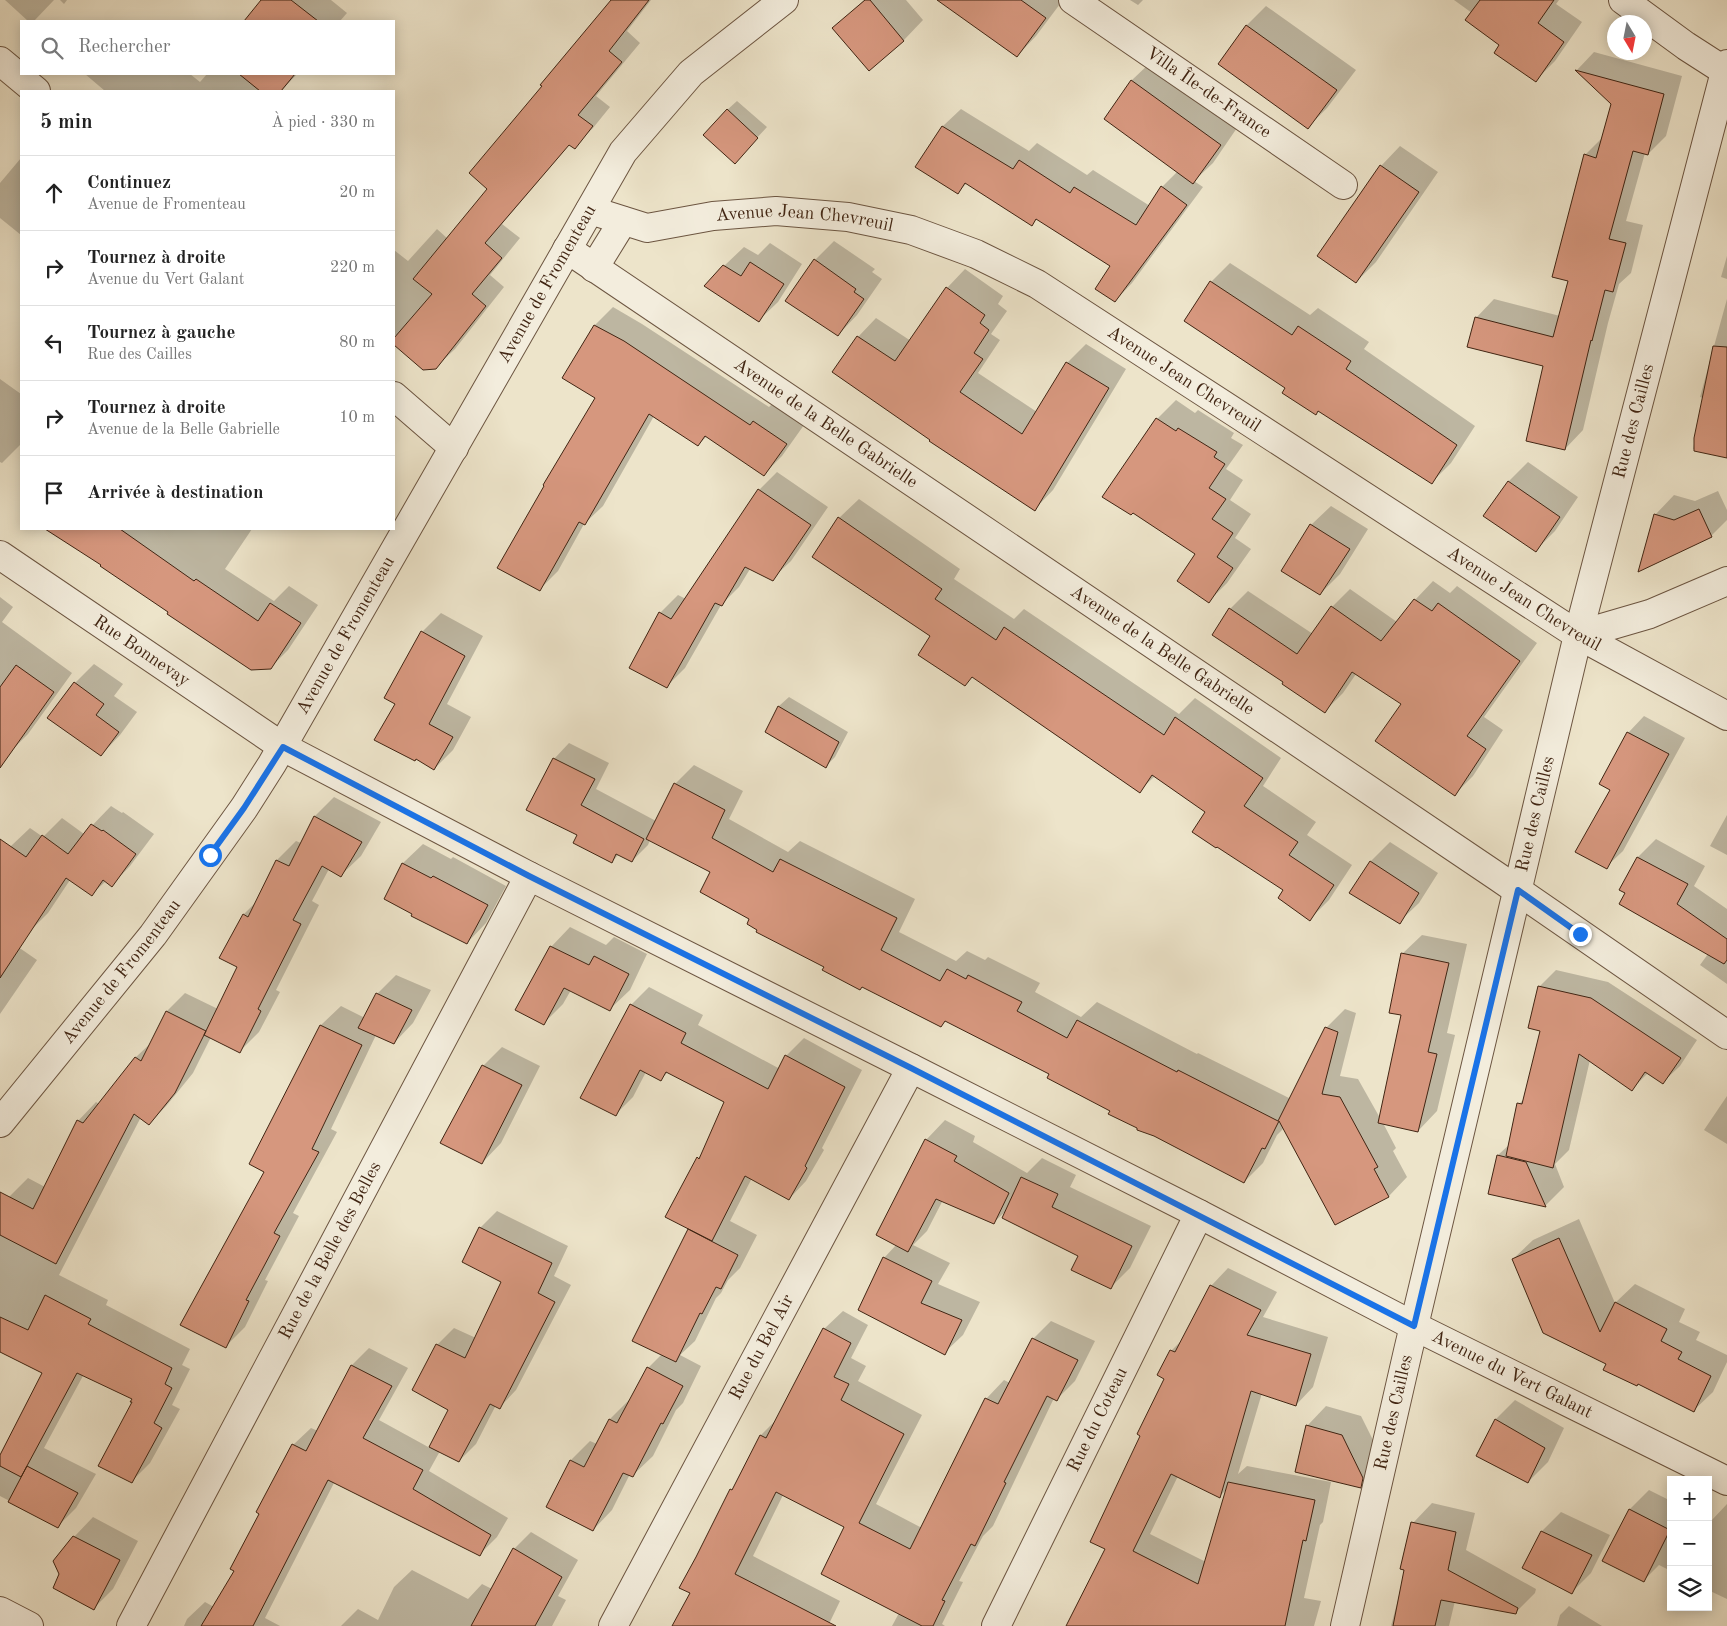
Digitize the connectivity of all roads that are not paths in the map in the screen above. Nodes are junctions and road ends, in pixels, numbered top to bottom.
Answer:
1 (784, 0) edge
2 (1073, 0) edge
3 (1623, 0) edge
4 (0, 61) edge
5 (1726, 67) edge
6 (35, 90) edge
7 (1343, 185) dead end
8 (590, 210) junction
9 (623, 220) junction
10 (567, 249) junction
11 (594, 268) junction
12 (395, 397) edge
13 (454, 448) junction
14 (0, 555) edge
15 (1727, 581) edge
16 (1578, 634) junction
17 (1727, 716) edge
18 (283, 747) junction
19 (529, 876) junction
20 (1518, 890) junction
21 (1727, 1035) edge
22 (911, 1068) junction
23 (0, 1124) edge
24 (1199, 1214) junction
25 (1414, 1326) junction
26 (1727, 1481) edge
27 (0, 1611) edge
28 (28, 1626) edge
29 (131, 1626) edge
30 (613, 1626) edge
31 (996, 1626) edge
32 (1345, 1626) edge

1 - 8 street, Avenue de Fromenteau
2 - 7 street, Villa Île-de-France
3 - 5 street
4 - 6 street
5 - 16 street, Rue des Cailles
8 - 9 street, Avenue Jean Chevreuil
8 - 10 street, Avenue de Fromenteau
9 - 11 street
9 - 16 street, Avenue Jean Chevreuil
10 - 11 street, Avenue de la Belle Gabrielle
10 - 13 street, Avenue de Fromenteau
11 - 20 street, Avenue de la Belle Gabrielle
12 - 13 street
13 - 18 street, Avenue de Fromenteau
14 - 18 street, Rue Bonnevay
15 - 16 street
16 - 17 street, Avenue Jean Chevreuil
16 - 20 street, Rue des Cailles
18 - 19 street, Avenue du Vert Galant
18 - 23 street, Avenue de Fromenteau
19 - 22 street, Avenue du Vert Galant
19 - 29 street, Rue de la Belle des Belles
20 - 21 street, Avenue de la Belle Gabrielle
20 - 25 street, Rue des Cailles
22 - 24 street, Avenue du Vert Galant
22 - 30 street, Rue du Bel Air
24 - 25 street, Avenue du Vert Galant
24 - 31 street, Rue du Coteau
25 - 26 street, Avenue du Vert Galant
25 - 32 street, Rue des Cailles
27 - 28 street

